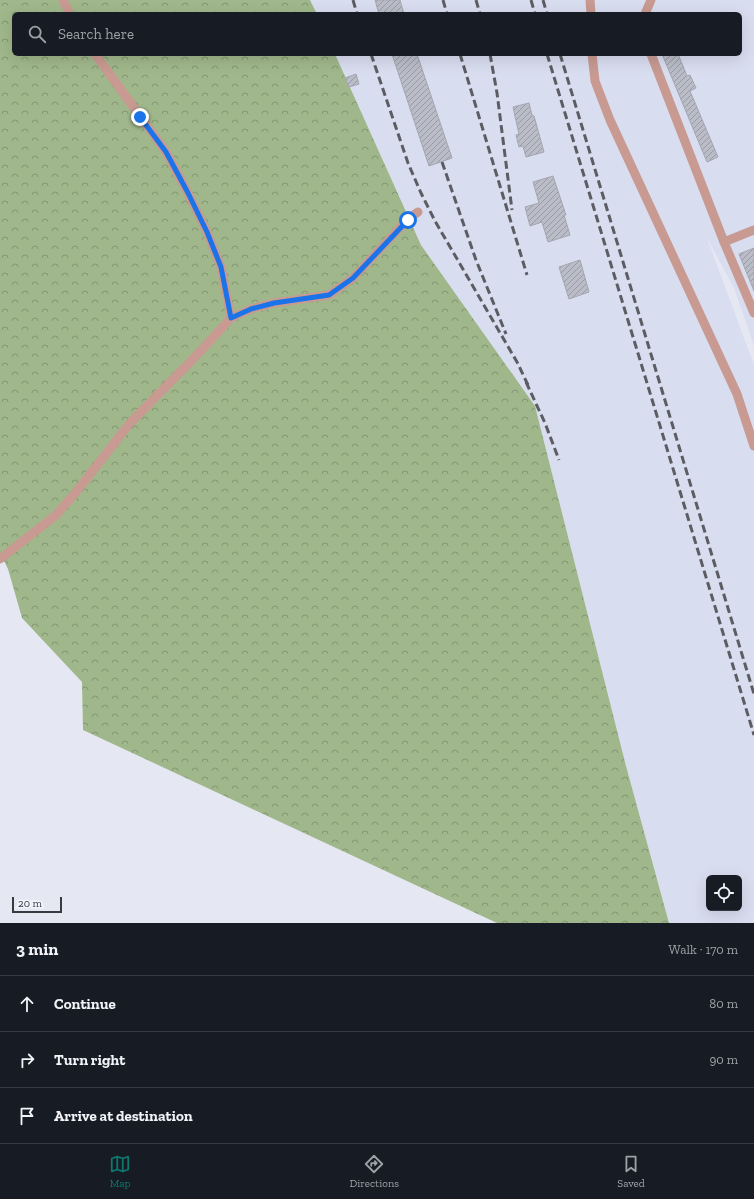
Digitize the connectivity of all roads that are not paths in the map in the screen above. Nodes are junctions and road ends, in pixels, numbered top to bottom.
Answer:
1 (63, 0) edge
2 (590, 0) edge
3 (651, 0) edge
4 (69, 12) edge
5 (591, 12) edge
6 (646, 12) edge
7 (96, 56) edge
8 (592, 56) edge
9 (652, 56) edge
10 (418, 212) dead end
11 (754, 230) edge
12 (724, 242) junction
13 (754, 313) edge
14 (231, 318) junction
15 (754, 446) edge
16 (0, 558) edge

1 - 4 lane
2 - 5 lane
3 - 6 lane
7 - 14 lane
8 - 15 lane
9 - 12 lane
10 - 14 lane
11 - 12 lane
12 - 13 lane
14 - 16 lane

